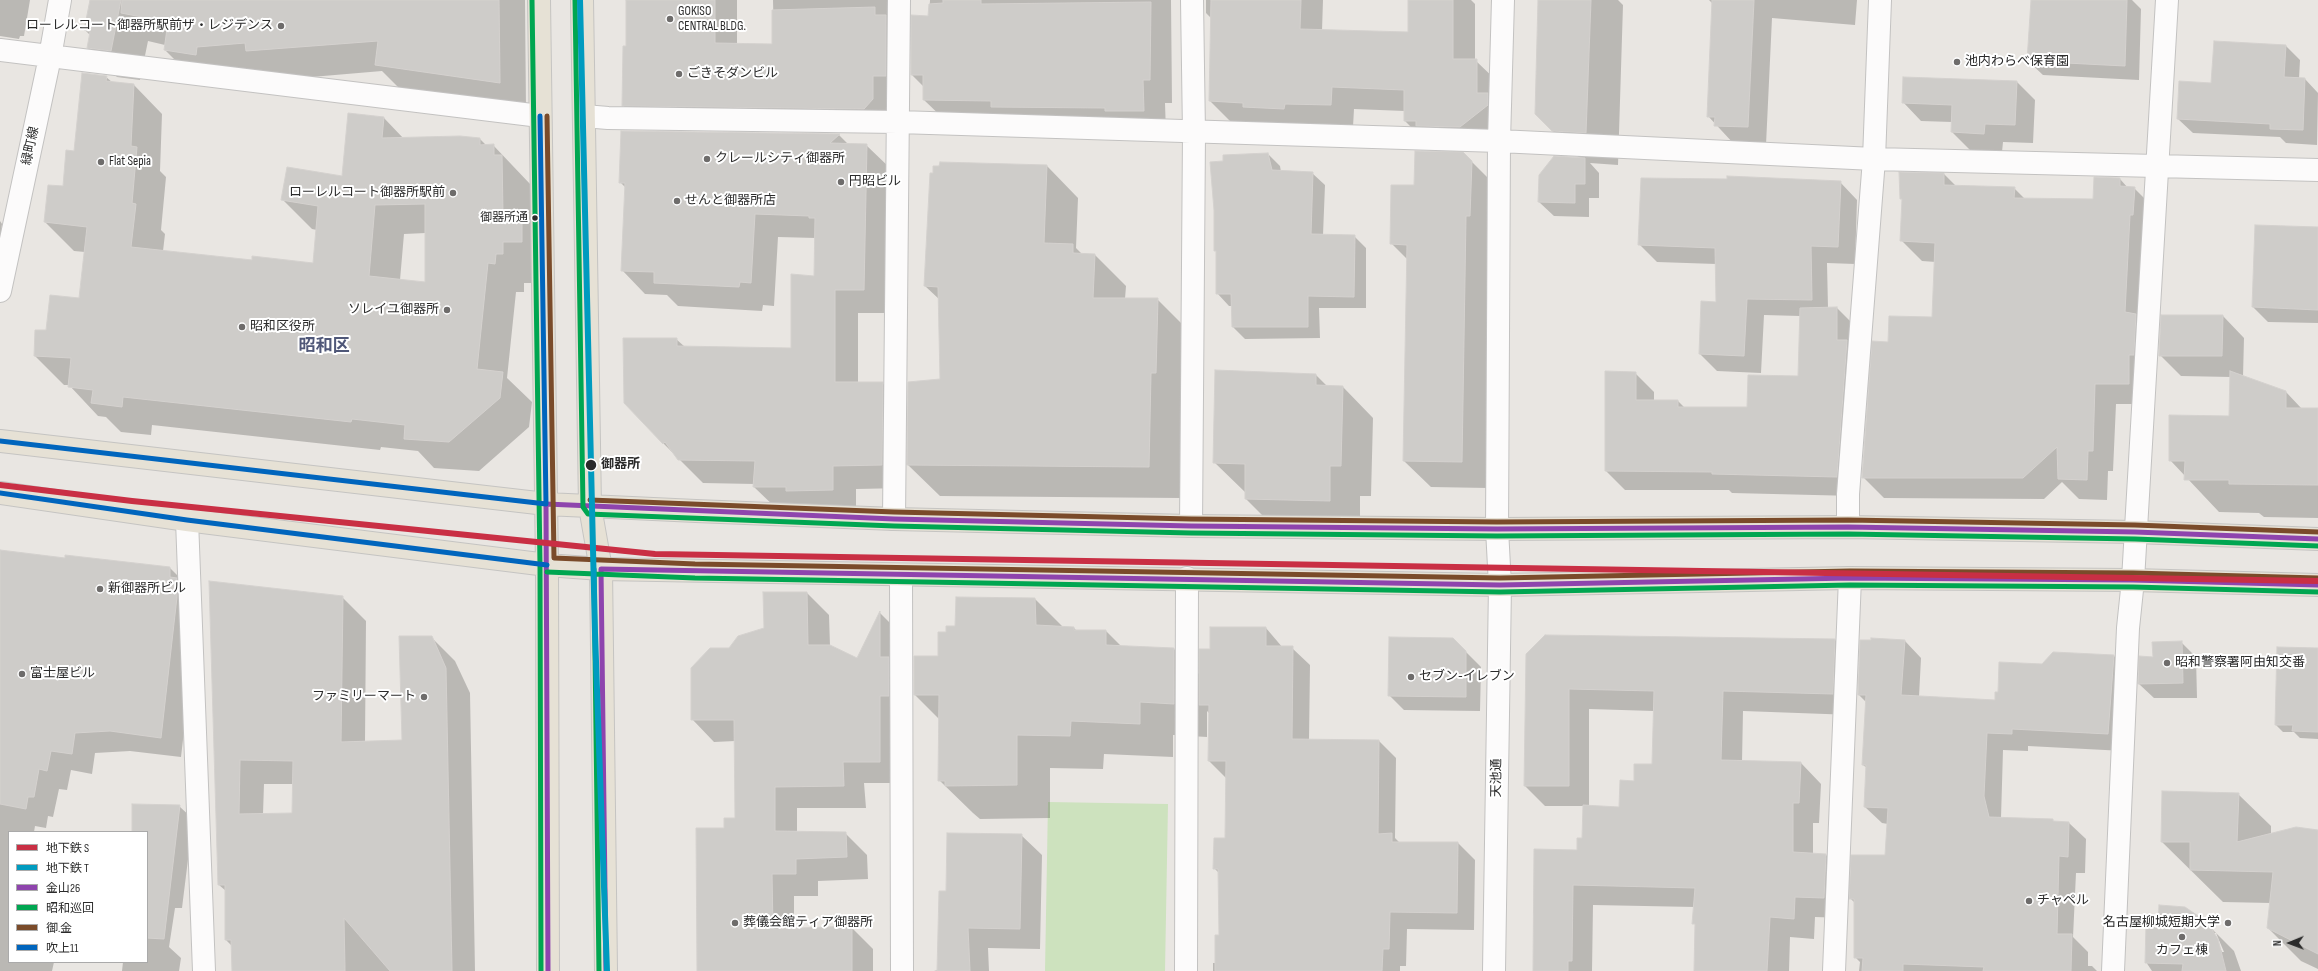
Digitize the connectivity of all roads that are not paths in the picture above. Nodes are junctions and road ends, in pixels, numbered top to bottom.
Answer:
1 (60, 0) edge
2 (539, 0) edge
3 (582, 0) edge
4 (899, 0) edge
5 (1192, 0) edge
6 (1503, 0) edge
7 (1880, 0) edge
8 (2167, 0) edge
9 (0, 50) edge
10 (50, 58) junction
11 (540, 116) junction
12 (584, 116) junction
13 (898, 122) junction
14 (1194, 133) junction
15 (1499, 142) junction
16 (1874, 159) junction
17 (2158, 166) junction
18 (2318, 170) edge
19 (0, 291) edge
20 (0, 441) edge
21 (0, 493) edge
22 (546, 504) junction
23 (590, 506) junction
24 (894, 519) junction
25 (187, 520) junction
26 (1191, 526) junction
27 (1848, 527) junction
28 (1497, 529) junction
29 (2135, 532) junction
30 (2318, 539) edge
31 (547, 565) junction
32 (600, 569) junction
33 (901, 575) junction
34 (1187, 578) junction
35 (1850, 578) junction
36 (2133, 580) junction
37 (1500, 585) junction
38 (2318, 585) edge
39 (204, 971) edge
40 (548, 971) edge
41 (606, 971) edge
42 (902, 971) edge
43 (1186, 971) edge
44 (1494, 971) edge
45 (1834, 971) edge
46 (2113, 971) edge

1 - 10 street, 緑町線
2 - 11 main road
3 - 12 main road
4 - 13 street
5 - 14 street
6 - 15 street, 天池通
7 - 16 street
8 - 17 street
9 - 10 street
10 - 11 street
10 - 19 street, 緑町線
11 - 22 main road
12 - 13 street
12 - 23 main road
13 - 14 street
13 - 24 street
14 - 15 street
14 - 26 street
15 - 16 street
15 - 28 street, 天池通
16 - 17 street
16 - 27 street
17 - 18 street
17 - 29 street
20 - 22 main road
21 - 25 main road
22 - 23 main road
22 - 31 main road
23 - 24 main road
23 - 32 main road
24 - 26 main road
25 - 31 main road
25 - 39 street
26 - 28 main road
27 - 28 main road
27 - 29 main road
28 - 37 street, 天池通
29 - 30 main road
29 - 36 street
31 - 32 main road
31 - 40 main road
32 - 33 main road
32 - 41 main road
33 - 34 main road
33 - 42 street
34 - 37 main road
34 - 43 street
35 - 36 main road
35 - 37 main road
35 - 45 street
36 - 38 main road
36 - 46 street
37 - 44 street, 天池通

